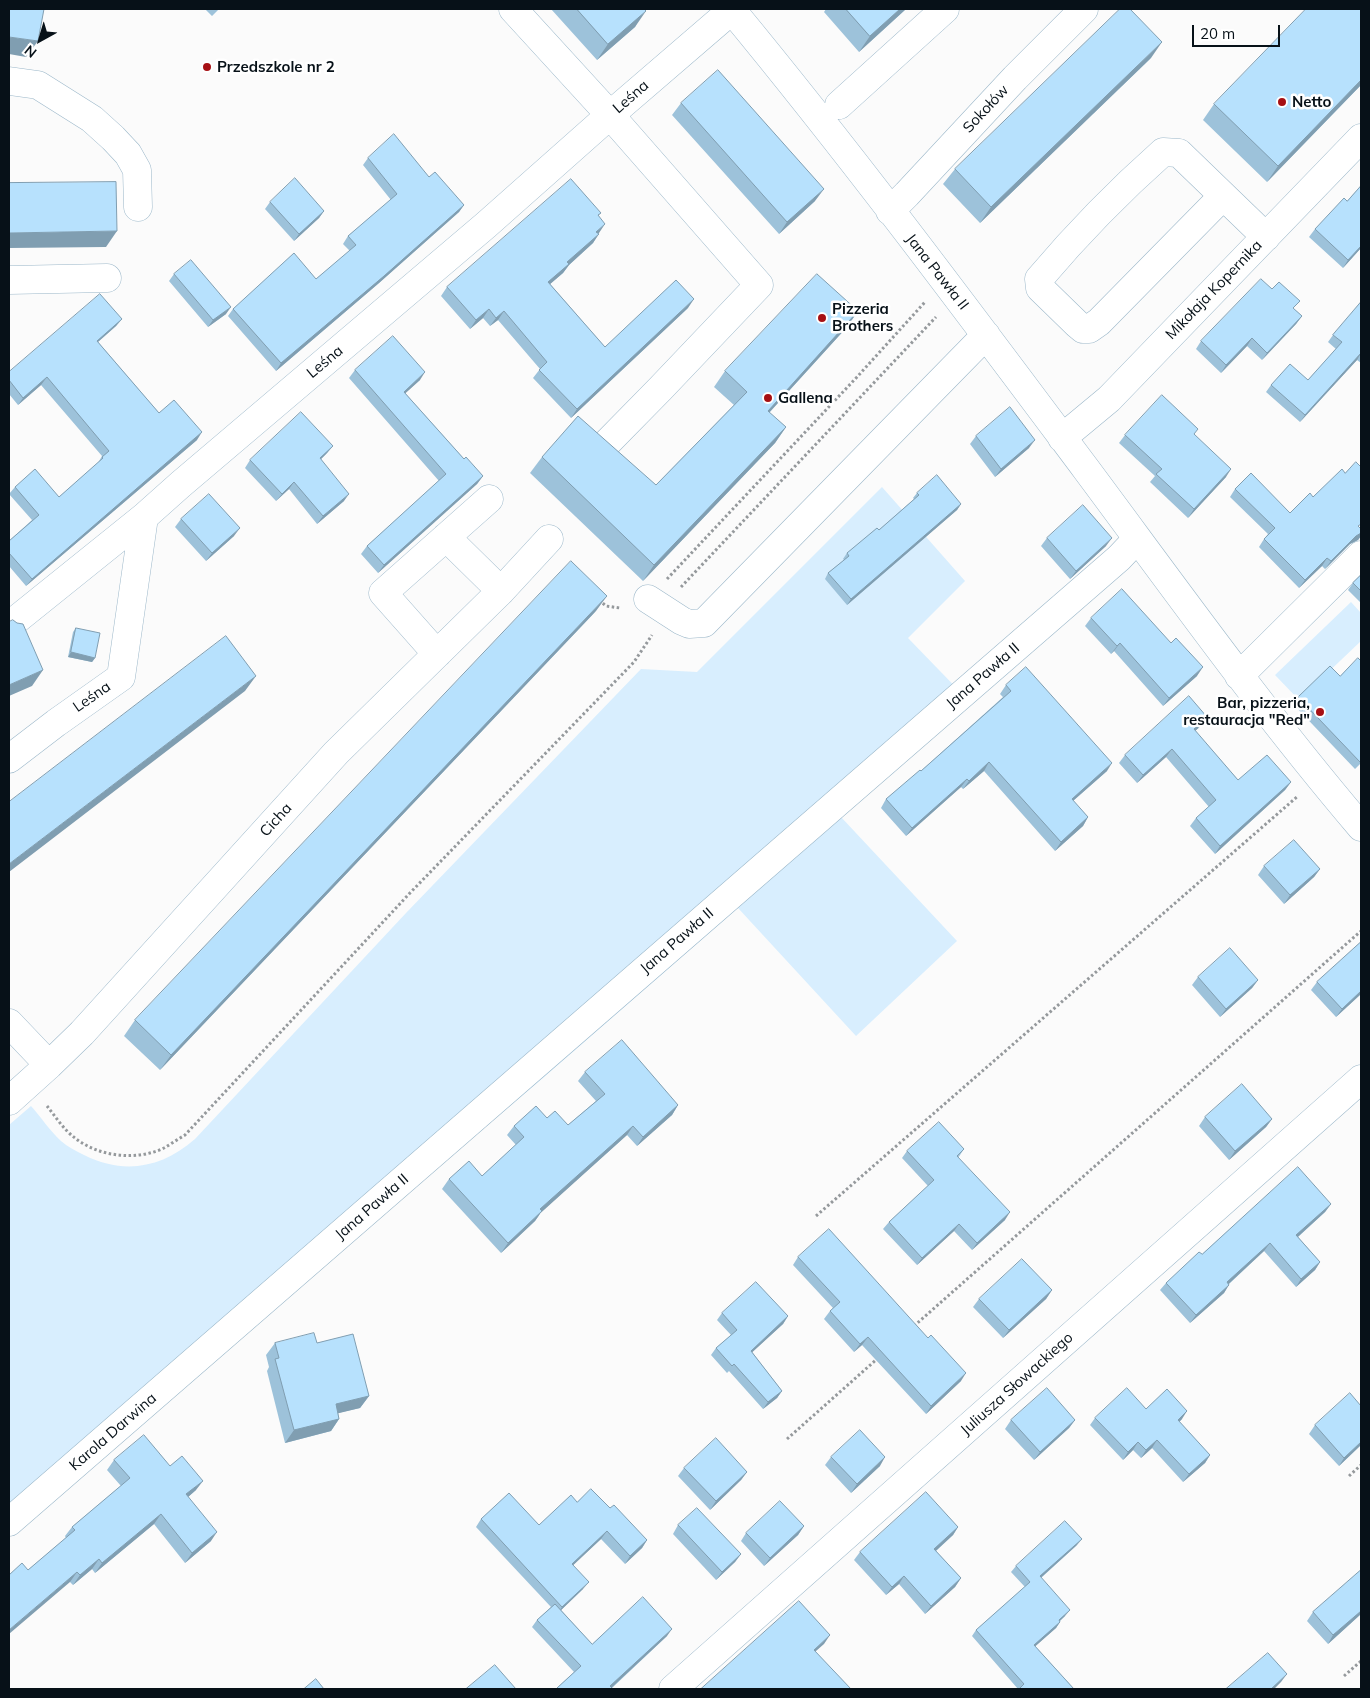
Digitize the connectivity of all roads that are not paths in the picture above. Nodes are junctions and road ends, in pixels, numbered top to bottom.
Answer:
1 (513, 9) edge
2 (731, 9) edge
3 (945, 9) edge
4 (1084, 9) edge
5 (9, 81) edge
6 (839, 105) dead end
7 (610, 115) junction
8 (1361, 138) edge
9 (1223, 196) junction
10 (138, 207) dead end
11 (890, 210) junction
12 (1266, 237) junction
13 (107, 278) dead end
14 (9, 280) edge
15 (986, 335) junction
16 (1062, 438) junction
17 (604, 445) edge
18 (489, 499) dead end
19 (144, 517) junction
20 (446, 537) junction
21 (549, 540) dead end
22 (1136, 540) junction
23 (1361, 555) edge
24 (501, 591) junction
25 (656, 604) road end
26 (11, 624) edge
27 (437, 654) junction
28 (1239, 676) junction
29 (9, 759) edge
30 (1361, 827) edge
31 (9, 1022) edge
32 (50, 1064) junction
33 (1361, 1078) edge
34 (19, 1093) edge
35 (217, 1342) joint
36 (9, 1522) edge
37 (673, 1689) edge

1 - 7 street
2 - 7 street, Leśna
2 - 11 street, Jana Pawła II
3 - 6 street
4 - 11 street, Sokołów
5 - 10 street
7 - 17 street
7 - 19 street, Leśna
8 - 12 street, Mikołaja Kopernika
9 - 9 street
9 - 12 street
11 - 15 street, Jana Pawła II
12 - 16 street, Mikołaja Kopernika
13 - 14 street
15 - 16 street, Jana Pawła II
15 - 25 street
16 - 22 street, Jana Pawła II
18 - 20 street
19 - 26 street
19 - 29 street, Leśna
20 - 24 street
20 - 27 street
21 - 24 street, Cicha
22 - 28 street, Jana Pawła II
22 - 35 street, Jana Pawła II
23 - 28 street
24 - 27 street, Cicha
27 - 32 street, Cicha
28 - 30 street, Jana Pawła II
31 - 32 street
32 - 34 street, Cicha
33 - 37 street, Juliusza Słowackiego
35 - 36 street, Karola Darwina

